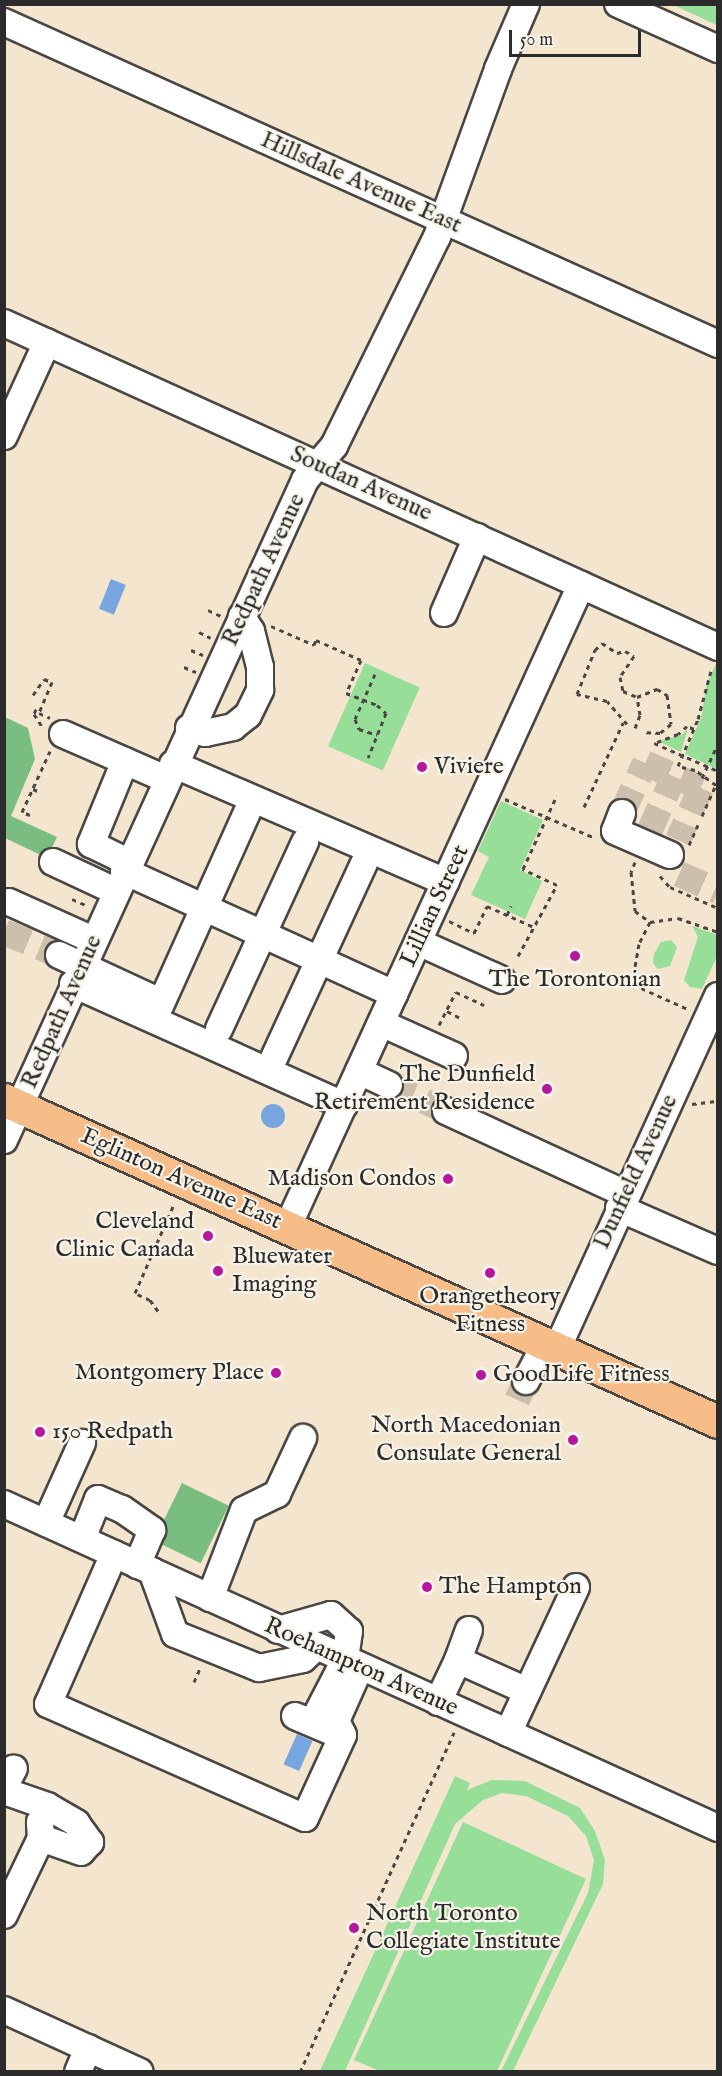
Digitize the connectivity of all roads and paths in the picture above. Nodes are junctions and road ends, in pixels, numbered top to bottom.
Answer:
1 (526, 4) edge
2 (618, 4) edge
3 (4, 22) edge
4 (717, 49) edge
5 (441, 219) junction
6 (4, 323) edge
7 (47, 342) junction
8 (717, 344) edge
9 (4, 436) edge
10 (317, 464) junction
11 (477, 537) junction
12 (581, 585) junction
13 (208, 610) dead end
14 (444, 613) dead end
15 (235, 618) junction
16 (256, 650) junction
17 (716, 654) edge
18 (375, 674) dead end
19 (33, 695) dead end
20 (637, 697) junction
21 (363, 701) junction
22 (36, 709) dead end
23 (189, 728) junction
24 (635, 728) dead end
25 (694, 729) junction
26 (643, 732) dead end
27 (378, 735) junction
28 (57, 737) junction
29 (717, 744) edge
30 (682, 755) junction
31 (368, 758) dead end
32 (125, 761) junction
33 (707, 766) junction
34 (717, 771) edge
35 (169, 772) junction
36 (702, 778) junction
37 (33, 789) junction
38 (40, 792) dead end
39 (557, 795) dead end
40 (584, 807) dead end
41 (247, 812) dead end
42 (622, 813) tunnel mouth
43 (30, 815) dead end
44 (702, 816) dead end
45 (698, 825) dead end
46 (304, 842) dead end
47 (640, 844) junction
48 (679, 855) joint
49 (53, 862) dead end
50 (364, 863) dead end
51 (123, 875) junction
52 (446, 882) junction
53 (72, 899) dead end
54 (9, 902) dead end
55 (511, 906) dead end
56 (204, 908) junction
57 (95, 909) dead end
58 (507, 915) junction
59 (445, 919) dead end
60 (650, 922) junction
61 (534, 927) junction
62 (717, 932) edge
63 (264, 935) junction
64 (418, 942) junction
65 (518, 956) dead end
66 (79, 960) junction
67 (320, 960) junction
68 (502, 980) dead end
69 (394, 994) junction
70 (717, 996) edge
71 (484, 1005) dead end
72 (447, 1011) junction
73 (693, 1012) dead end
74 (460, 1018) dead end
75 (431, 1022) dead end
76 (381, 1023) junction
77 (219, 1029) dead end
78 (454, 1056) dead end
79 (274, 1058) dead end
80 (359, 1071) junction
81 (389, 1085) tunnel mouth
82 (717, 1101) edge
83 (12, 1103) edge
84 (344, 1105) junction
85 (685, 1105) dead end
86 (446, 1112) tunnel mouth
87 (4, 1140) edge
88 (622, 1201) junction
89 (174, 1204) dead end
90 (288, 1226) junction
91 (717, 1251) edge
92 (158, 1311) dead end
93 (551, 1346) junction
94 (526, 1381) tunnel mouth
95 (717, 1422) edge
96 (303, 1438) dead end
97 (82, 1443) dead end
98 (6, 1511) edge
99 (46, 1523) junction
100 (82, 1539) junction
101 (110, 1561) junction
102 (145, 1568) junction
103 (576, 1587) dead end
104 (210, 1598) junction
105 (103, 1614) dead end
106 (278, 1630) junction
107 (469, 1630) dead end
108 (316, 1647) junction
109 (458, 1660) junction
110 (353, 1663) junction
111 (527, 1691) junction
112 (438, 1702) junction
113 (458, 1725) dead end
114 (508, 1733) junction
115 (343, 1735) junction
116 (8, 1782) edge
117 (40, 1804) junction
118 (717, 1828) edge
119 (40, 1838) junction
120 (4, 1880) edge
121 (4, 1916) edge
122 (4, 2010) edge
123 (83, 2060) edge
124 (140, 2072) edge
125 (300, 2072) edge

1 - 5 street, Redpath Avenue
2 - 4 street
3 - 5 street, Hillsdale Avenue East
5 - 8 street, Hillsdale Avenue East
5 - 10 street, Redpath Avenue
6 - 7 street, Soudan Avenue
7 - 9 street
7 - 10 street, Soudan Avenue
10 - 11 street, Soudan Avenue
10 - 15 street, Redpath Avenue
11 - 12 street, Soudan Avenue
11 - 14 street
12 - 17 street, Soudan Avenue
12 - 52 street, Lillian Street
13 - 15 path
15 - 16 street
15 - 23 street, Redpath Avenue
16 - 21 path
16 - 23 street
17 - 25 path
18 - 21 path
19 - 28 path
20 - 24 path
20 - 26 path
20 - 40 path
21 - 27 path
21 - 27 path
22 - 28 path
23 - 35 street, Redpath Avenue
25 - 30 path
25 - 30 path
27 - 31 path
28 - 32 street
28 - 37 path
29 - 33 path
30 - 33 path
30 - 36 path
32 - 35 street
32 - 51 street
33 - 34 path
33 - 36 path
35 - 51 street, Redpath Avenue
35 - 52 street
36 - 44 path
37 - 38 path
37 - 43 path
39 - 61 path
41 - 56 street
42 - 47 street
45 - 48 path
46 - 63 street
47 - 48 street
47 - 60 path
49 - 51 street
50 - 67 street
51 - 56 street
51 - 66 street, Redpath Avenue
52 - 64 street, Lillian Street
53 - 57 path
54 - 66 street
55 - 58 path
56 - 63 street
56 - 66 street
58 - 59 path
58 - 61 path
60 - 62 path
60 - 73 path
61 - 65 path
63 - 67 street
63 - 77 street
64 - 68 street
64 - 69 street, Lillian Street
66 - 83 street, Redpath Avenue
66 - 84 street
67 - 69 street
67 - 79 street
69 - 76 street, Lillian Street
70 - 88 street, Dunfield Avenue
71 - 72 path
72 - 74 path
72 - 75 path
76 - 78 street
76 - 80 street, Lillian Street
80 - 81 street
80 - 84 street, Lillian Street
82 - 85 path
83 - 87 street, Redpath Avenue
83 - 90 main road, Eglinton Avenue East
84 - 90 street, Lillian Street
86 - 88 street
88 - 91 street
88 - 93 street, Dunfield Avenue
89 - 92 path
90 - 93 main road, Eglinton Avenue East
93 - 94 street, Dunfield Avenue
93 - 95 main road, Eglinton Avenue East
96 - 104 street
97 - 99 street
98 - 99 street, Roehampton Avenue
99 - 100 street, Roehampton Avenue
100 - 101 street, Roehampton Avenue
100 - 102 street
101 - 102 street, Roehampton Avenue
101 - 105 street
101 - 115 street
102 - 104 street, Roehampton Avenue
102 - 108 street
103 - 111 street
104 - 106 street, Roehampton Avenue
106 - 108 street, Roehampton Avenue
106 - 110 street
107 - 109 street
108 - 110 street, Roehampton Avenue
109 - 111 street
109 - 112 street
110 - 112 street, Roehampton Avenue
110 - 115 street
110 - 115 street
111 - 114 street
112 - 114 street, Roehampton Avenue
113 - 125 path
114 - 118 street, Roehampton Avenue
116 - 117 street
117 - 119 street
117 - 119 street
117 - 120 street
119 - 121 street
122 - 123 street
123 - 124 street

